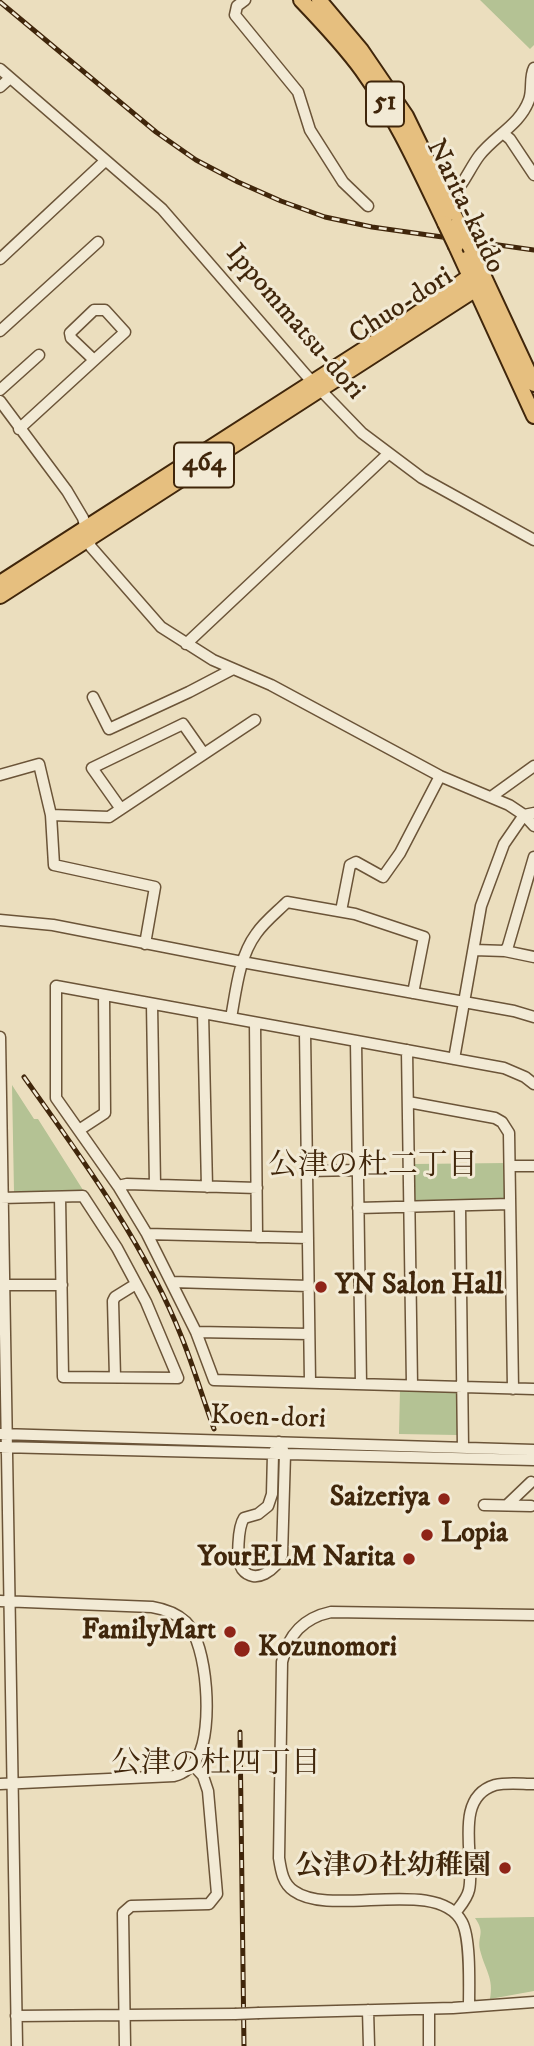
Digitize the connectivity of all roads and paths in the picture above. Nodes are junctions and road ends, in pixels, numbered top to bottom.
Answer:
1 (245, 0) edge
2 (301, 0) edge
3 (319, 0) edge
4 (534, 68) edge
5 (0, 69) edge
6 (10, 78) junction
7 (0, 87) edge
8 (532, 100) edge
9 (504, 134) junction
10 (105, 161) junction
11 (534, 175) edge
12 (447, 200) junction
13 (368, 206) dead end
14 (452, 223) junction
15 (98, 242) dead end
16 (0, 259) edge
17 (477, 280) junction
18 (0, 331) edge
19 (39, 355) dead end
20 (94, 360) junction
21 (534, 384) edge
22 (316, 386) junction
23 (0, 390) edge
24 (0, 401) edge
25 (534, 416) edge
26 (19, 429) junction
27 (388, 454) junction
28 (87, 534) junction
29 (534, 540) edge
30 (0, 583) edge
31 (0, 596) edge
32 (186, 644) junction
33 (233, 669) junction
34 (93, 697) dead end
35 (255, 720) dead end
36 (204, 754) junction
37 (534, 766) edge
38 (0, 775) edge
39 (440, 776) junction
40 (491, 797) junction
41 (121, 809) junction
42 (51, 814) junction
43 (529, 814) edge
44 (534, 826) edge
45 (534, 857) edge
46 (341, 912) junction
47 (0, 920) edge
48 (145, 944) junction
49 (474, 950) junction
50 (505, 951) junction
51 (534, 957) edge
52 (242, 962) junction
53 (413, 993) junction
54 (104, 996) junction
55 (464, 1002) junction
56 (152, 1004) junction
57 (203, 1013) junction
58 (534, 1017) edge
59 (231, 1018) junction
60 (255, 1023) junction
61 (305, 1032) junction
62 (0, 1037) edge
63 (356, 1041) junction
64 (407, 1051) junction
65 (454, 1059) junction
66 (534, 1084) edge
67 (408, 1102) junction
68 (79, 1130) junction
69 (511, 1166) junction
70 (534, 1166) edge
71 (358, 1170) junction
72 (307, 1171) junction
73 (155, 1185) junction
74 (117, 1186) junction
75 (206, 1187) junction
76 (257, 1188) junction
77 (60, 1196) junction
78 (2, 1198) edge
79 (510, 1204) junction
80 (460, 1206) junction
81 (409, 1207) junction
82 (358, 1208) junction
83 (147, 1234) junction
84 (257, 1237) junction
85 (308, 1238) junction
86 (173, 1282) junction
87 (136, 1284) junction
88 (4, 1285) junction
89 (62, 1285) junction
90 (309, 1286) junction
91 (196, 1332) junction
92 (309, 1334) junction
93 (115, 1377) junction
94 (310, 1382) junction
95 (361, 1384) junction
96 (412, 1385) junction
97 (462, 1386) junction
98 (513, 1389) junction
99 (534, 1389) edge
100 (4, 1434) edge
101 (279, 1442) junction
102 (4, 1447) edge
103 (463, 1448) junction
104 (534, 1450) edge
105 (273, 1454) junction
106 (285, 1454) junction
107 (534, 1460) edge
108 (530, 1482) dead end
109 (484, 1505) dead end
110 (507, 1505) junction
111 (531, 1506) dead end
112 (5, 1601) edge
113 (534, 1615) edge
114 (193, 1765) junction
115 (0, 1784) edge
116 (12, 1784) junction
117 (534, 1784) edge
118 (455, 1913) junction
119 (534, 2002) edge
120 (469, 2007) junction
121 (429, 2009) junction
122 (368, 2010) junction
123 (124, 2015) junction
124 (16, 2016) junction
125 (16, 2046) edge
126 (125, 2046) edge
127 (369, 2046) edge
128 (429, 2046) edge

1 - 13 street
2 - 14 highway, Narita-kaido / 51
3 - 12 highway, Narita-kaido / 51
4 - 8 street
5 - 6 street, Ippommatsu-dori
6 - 7 street
6 - 10 street, Ippommatsu-dori
8 - 9 street
9 - 11 street
9 - 12 street
10 - 16 street
10 - 22 street, Ippommatsu-dori
12 - 14 highway, Narita-kaido / 51
14 - 17 highway, Narita-kaido / 51, bridge
14 - 17 highway, Narita-kaido / 51, bridge
15 - 18 street
17 - 21 highway, Narita-kaido / 51
17 - 22 highway, Chuo-dori / 464
17 - 25 highway, Narita-kaido / 51
19 - 23 street
20 - 20 street
20 - 26 street
22 - 27 street, Ippommatsu-dori
22 - 28 highway, Chuo-dori / 464
24 - 26 street
26 - 28 street
27 - 29 street, Ippommatsu-dori
27 - 32 street
28 - 30 highway, Chuo-dori / 464
28 - 31 highway, Chuo-dori / 464
28 - 32 street
32 - 33 street
33 - 34 street
33 - 39 street
35 - 36 street
36 - 41 street
36 - 41 street
37 - 40 street
38 - 42 street
39 - 40 street
39 - 46 street
40 - 43 street
41 - 42 street
42 - 48 street
43 - 44 street
43 - 49 street
45 - 50 street
46 - 52 street
46 - 53 street
47 - 48 street
48 - 52 street
49 - 50 street
49 - 55 street
50 - 51 street
52 - 53 street
52 - 59 street
53 - 55 street
54 - 56 street
54 - 68 street
54 - 68 street
55 - 58 street
55 - 65 street
56 - 57 street
56 - 73 street
57 - 59 street
57 - 75 street
59 - 60 street
60 - 61 street
60 - 76 street
61 - 63 street
61 - 72 street
62 - 78 street
63 - 64 street
63 - 71 street
64 - 65 street
64 - 67 street
65 - 66 street
67 - 69 street
67 - 81 street
68 - 74 street
69 - 70 street
69 - 79 street
71 - 72 street
71 - 82 street
72 - 85 street
73 - 74 street
73 - 75 street
74 - 83 street
75 - 76 street
76 - 84 street
77 - 78 street
77 - 87 street
77 - 89 street
78 - 88 street
79 - 80 street
79 - 98 street
80 - 81 street
80 - 97 street
81 - 82 street
81 - 96 street
82 - 95 street
83 - 84 street
83 - 86 street
84 - 85 street
85 - 90 street
86 - 90 street
86 - 91 street
87 - 93 street
87 - 93 street
88 - 89 street
88 - 100 street
89 - 93 street
90 - 92 street
91 - 92 street
91 - 94 street
92 - 94 street
94 - 95 street
95 - 96 street
96 - 97 street
97 - 98 street
97 - 103 street
98 - 99 street
100 - 101 street, Koen-dori
100 - 102 street
101 - 103 street, Koen-dori
101 - 105 street
101 - 106 street
102 - 105 street, Koen-dori
102 - 112 street
103 - 104 street, Koen-dori
105 - 106 street, Koen-dori
105 - 106 street
106 - 107 street, Koen-dori
108 - 110 street
109 - 110 street
110 - 111 street
112 - 114 street
112 - 116 street
113 - 118 street
114 - 116 street
114 - 123 street
115 - 116 street
116 - 124 street
117 - 118 street
118 - 120 street
119 - 120 street
120 - 121 street
121 - 122 street
121 - 128 street
122 - 123 street, bridge
122 - 127 street
123 - 124 street
123 - 126 street
124 - 125 street

